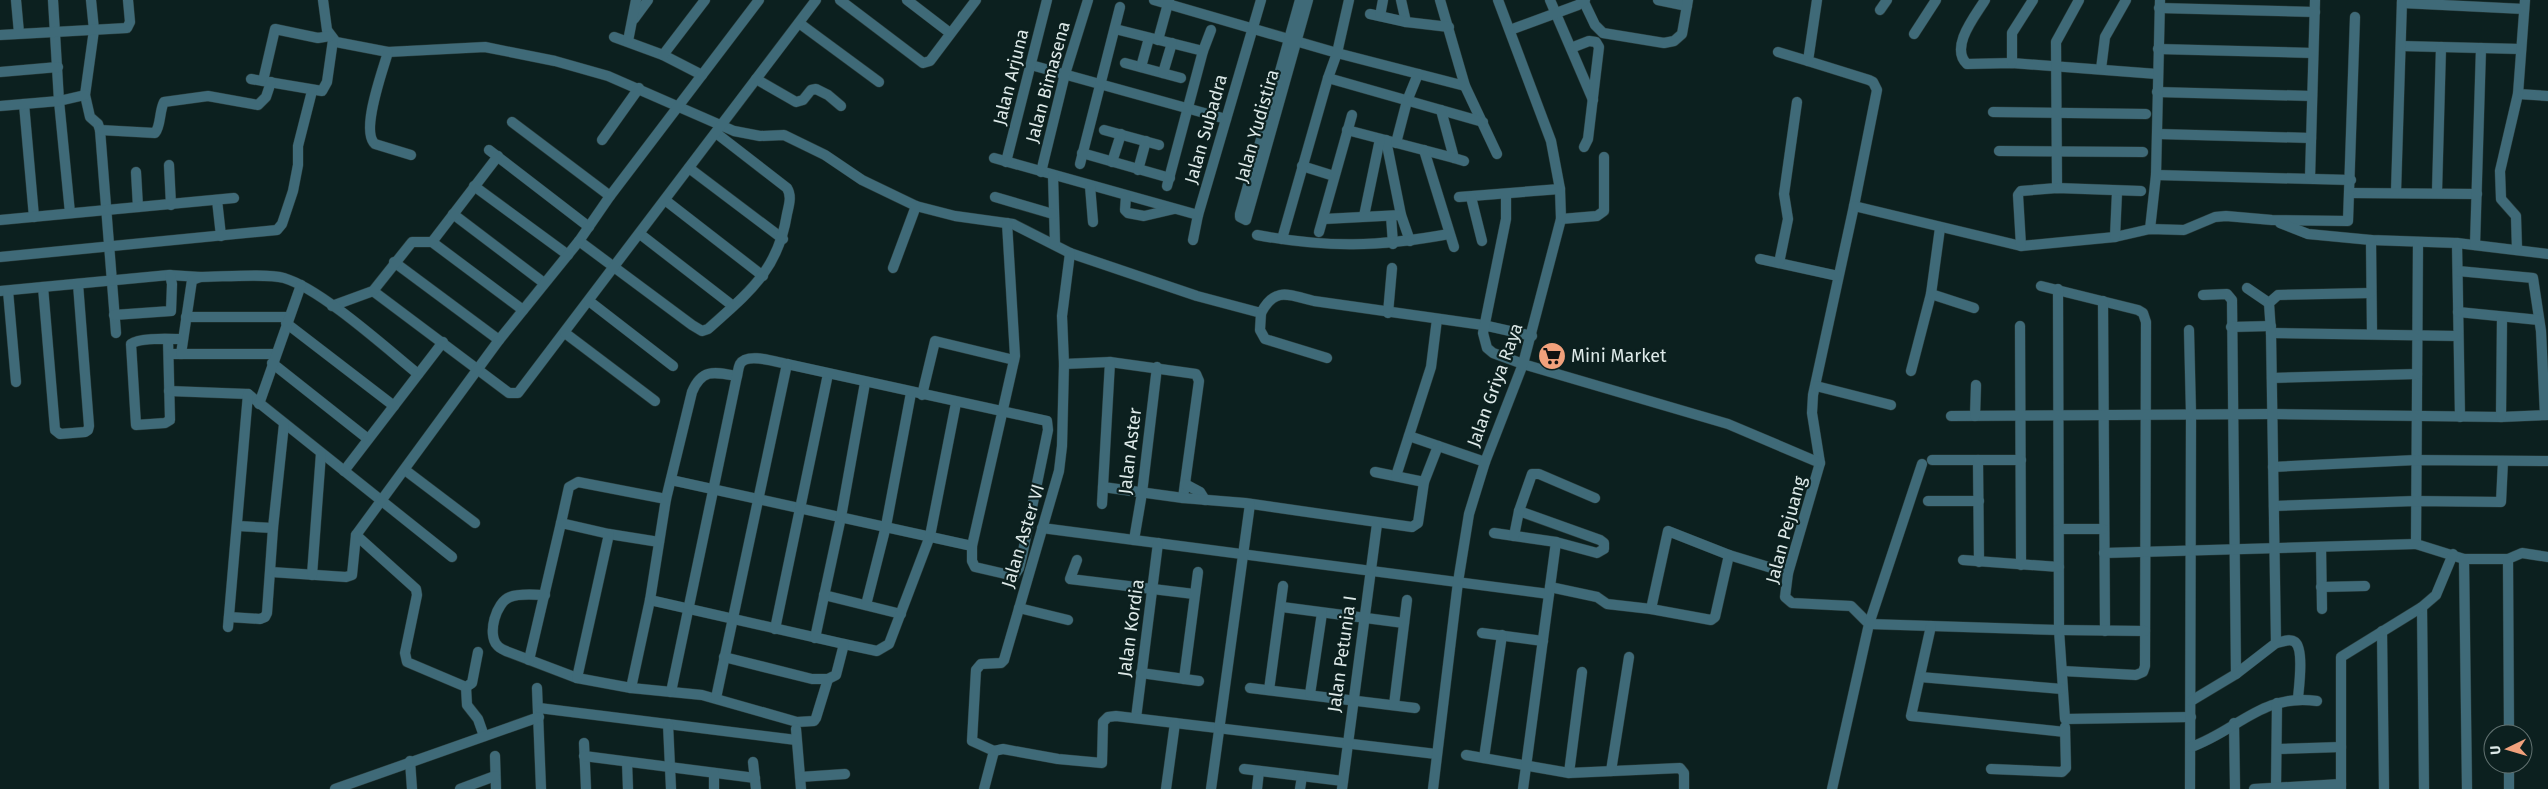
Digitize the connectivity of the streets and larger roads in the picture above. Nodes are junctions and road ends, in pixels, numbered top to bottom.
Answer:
1 (16, 0) edge
2 (53, 0) edge
3 (91, 0) edge
4 (128, 0) edge
5 (323, 0) edge
6 (636, 0) edge
7 (648, 0) edge
8 (705, 0) edge
9 (759, 0) edge
10 (816, 0) edge
11 (840, 0) edge
12 (907, 0) edge
13 (976, 0) edge
14 (1048, 0) edge
15 (1088, 0) edge
16 (1154, 0) edge
17 (1260, 0) edge
18 (1300, 0) edge
19 (1308, 0) edge
20 (1349, 0) edge
21 (1383, 0) edge
22 (1401, 0) edge
23 (1440, 0) edge
24 (1498, 0) edge
25 (1550, 0) edge
26 (1658, 0) edge
27 (1817, 0) edge
28 (1886, 0) edge
29 (1936, 0) edge
30 (1985, 0) edge
31 (2033, 0) edge
32 (2079, 0) edge
33 (2126, 0) edge
34 (2315, 0) edge
35 (1585, 1) edge
36 (1168, 2) edge
37 (2402, 2) edge
38 (1688, 3) edge
39 (2160, 4) edge
40 (2524, 5) edge
41 (1120, 7) dead end
42 (1880, 10) dead end
43 (2315, 12) junction
44 (1555, 13) junction
45 (2355, 17) dead end
46 (633, 20) junction
47 (1406, 22) junction
48 (799, 23) junction
49 (1254, 27) junction
50 (1449, 27) junction
51 (1115, 29) junction
52 (94, 30) junction
53 (1211, 30) dead end
54 (1510, 30) junction
55 (56, 31) junction
56 (19, 33) junction
57 (950, 33) junction
58 (1914, 34) dead end
59 (0, 35) edge
60 (614, 37) dead end
61 (331, 38) junction
62 (1153, 39) junction
63 (1294, 40) junction
64 (628, 41) junction
65 (1172, 43) junction
66 (2401, 46) junction
67 (2441, 47) junction
68 (1571, 48) junction
69 (2482, 48) junction
70 (2521, 48) junction
71 (2158, 49) junction
72 (388, 52) junction
73 (1203, 52) junction
74 (1778, 52) dead end
75 (1337, 53) junction
76 (2314, 53) junction
77 (663, 55) junction
78 (1808, 61) junction
79 (1125, 63) dead end
80 (2012, 63) junction
81 (1031, 64) junction
82 (2058, 66) junction
83 (58, 67) junction
84 (1141, 68) junction
85 (2101, 70) junction
86 (0, 72) edge
87 (1163, 73) junction
88 (1065, 74) junction
89 (1418, 74) junction
90 (2157, 74) junction
91 (702, 75) junction
92 (251, 78) dead end
93 (1182, 78) dead end
94 (1328, 78) junction
95 (756, 79) junction
96 (267, 81) junction
97 (879, 82) dead end
98 (1100, 84) junction
99 (1465, 86) junction
100 (639, 88) junction
101 (312, 90) junction
102 (2157, 92) junction
103 (2518, 94) junction
104 (85, 95) junction
105 (2312, 96) junction
106 (2548, 96) edge
107 (59, 100) junction
108 (1593, 100) junction
109 (1407, 101) junction
110 (1797, 102) dead end
111 (24, 104) junction
112 (0, 106) edge
113 (678, 106) junction
114 (841, 106) dead end
115 (1189, 109) junction
116 (1441, 110) junction
117 (1992, 112) dead end
118 (2058, 113) junction
119 (2146, 114) dead end
120 (1352, 115) dead end
121 (1226, 119) junction
122 (512, 122) dead end
123 (1483, 122) junction
124 (718, 129) junction
125 (100, 130) junction
126 (1104, 130) dead end
127 (1347, 130) junction
128 (1121, 134) junction
129 (2158, 134) junction
130 (2311, 138) junction
131 (602, 140) dead end
132 (1388, 141) junction
133 (1146, 142) junction
134 (1159, 145) dead end
135 (1584, 147) dead end
136 (1424, 150) junction
137 (1999, 151) dead end
138 (2056, 152) junction
139 (2143, 152) dead end
140 (1082, 153) junction
141 (1497, 154) dead end
142 (411, 155) dead end
143 (1604, 157) dead end
144 (994, 158) dead end
145 (1006, 162) junction
146 (1112, 162) junction
147 (169, 164) dead end
148 (1080, 164) dead end
149 (1302, 166) junction
150 (690, 168) junction
151 (1138, 170) junction
152 (136, 172) dead end
153 (1040, 172) junction
154 (1053, 175) junction
155 (2156, 175) junction
156 (1334, 176) junction
157 (2310, 178) junction
158 (2350, 180) junction
159 (474, 186) junction
160 (1090, 186) junction
161 (2057, 188) junction
162 (1560, 189) junction
163 (2141, 191) dead end
164 (2118, 192) junction
165 (2396, 192) junction
166 (2437, 192) junction
167 (2350, 193) junction
168 (1506, 194) junction
169 (2477, 194) junction
170 (610, 196) junction
171 (1126, 196) junction
172 (995, 197) dead end
173 (1459, 197) dead end
174 (1471, 197) junction
175 (234, 198) dead end
176 (217, 200) junction
177 (665, 200) junction
178 (171, 205) junction
179 (916, 206) junction
180 (1854, 206) junction
181 (138, 207) junction
182 (106, 209) junction
183 (1174, 209) junction
184 (70, 213) junction
185 (0, 214) edge
186 (453, 214) junction
187 (1053, 214) junction
188 (1198, 215) junction
189 (1396, 215) junction
190 (1364, 216) junction
191 (34, 217) junction
192 (1243, 217) dead end
193 (1324, 219) junction
194 (1561, 219) junction
195 (0, 220) edge
196 (2272, 220) junction
197 (1093, 222) dead end
198 (2348, 222) junction
199 (1007, 223) junction
200 (589, 227) junction
201 (1940, 228) junction
202 (2150, 229) junction
203 (1319, 232) dead end
204 (640, 234) junction
205 (1449, 234) junction
206 (1257, 235) dead end
207 (221, 236) junction
208 (2115, 237) junction
209 (2348, 238) junction
210 (783, 239) junction
211 (1282, 239) junction
212 (1194, 240) dead end
213 (2371, 240) junction
214 (580, 241) junction
215 (1410, 241) junction
216 (1482, 241) dead end
217 (432, 242) junction
218 (2418, 242) junction
219 (2457, 243) junction
220 (1055, 244) junction
221 (1393, 244) junction
222 (2475, 245) junction
223 (109, 246) junction
224 (2021, 246) junction
225 (1454, 247) dead end
226 (2517, 250) junction
227 (1070, 253) junction
228 (2548, 254) edge
229 (568, 255) junction
230 (0, 257) edge
231 (1760, 259) dead end
232 (394, 262) junction
233 (1779, 263) junction
234 (612, 268) junction
235 (893, 268) dead end
236 (1392, 268) dead end
237 (2458, 271) junction
238 (170, 275) junction
239 (763, 276) junction
240 (1838, 276) junction
241 (200, 277) junction
242 (112, 281) junction
243 (544, 283) junction
244 (78, 284) junction
245 (300, 285) junction
246 (2041, 286) dead end
247 (43, 288) junction
248 (2247, 288) dead end
249 (2058, 289) junction
250 (4, 291) edge
251 (372, 291) junction
252 (2371, 293) junction
253 (1931, 294) junction
254 (2203, 295) dead end
255 (2103, 301) junction
256 (589, 302) junction
257 (2269, 303) junction
258 (332, 306) junction
259 (733, 306) junction
260 (1974, 308) dead end
261 (523, 310) junction
262 (171, 311) junction
263 (2458, 312) junction
264 (1261, 313) junction
265 (1388, 313) junction
266 (187, 314) junction
267 (114, 316) junction
268 (2502, 317) junction
269 (1437, 319) junction
270 (287, 320) junction
271 (2539, 320) junction
272 (1483, 325) junction
273 (2020, 326) dead end
274 (2232, 327) junction
275 (2271, 329) junction
276 (2189, 330) dead end
277 (116, 333) dead end
278 (565, 333) junction
279 (2372, 334) junction
280 (2417, 335) junction
281 (1532, 336) junction
282 (2458, 336) junction
283 (182, 339) junction
284 (168, 340) junction
285 (499, 340) junction
286 (443, 342) junction
287 (169, 354) junction
288 (181, 354) junction
289 (1327, 358) dead end
290 (274, 359) junction
291 (1014, 360) junction
292 (1110, 362) junction
293 (788, 364) junction
294 (1064, 364) junction
295 (1523, 364) junction
296 (673, 366) dead end
297 (1157, 367) junction
298 (478, 369) junction
299 (1911, 371) dead end
300 (418, 374) junction
301 (828, 374) junction
302 (2417, 374) junction
303 (737, 376) junction
304 (2272, 378) junction
305 (16, 382) dead end
306 (865, 383) junction
307 (1976, 385) dead end
308 (1816, 386) junction
309 (170, 391) junction
310 (911, 393) junction
311 (248, 394) junction
312 (922, 395) junction
313 (656, 401) dead end
314 (956, 403) junction
315 (259, 404) junction
316 (1891, 405) dead end
317 (394, 406) junction
318 (1002, 413) junction
319 (2191, 414) junction
320 (2232, 414) junction
321 (2272, 414) junction
322 (2102, 415) junction
323 (2145, 415) junction
324 (2547, 415) edge
325 (1951, 416) dead end
326 (1975, 416) junction
327 (2059, 416) junction
328 (2021, 417) junction
329 (2416, 417) junction
330 (2460, 417) junction
331 (2501, 417) junction
332 (284, 424) junction
333 (1409, 436) junction
334 (368, 439) junction
335 (1438, 446) junction
336 (321, 453) junction
337 (1932, 460) dead end
338 (1978, 460) junction
339 (2021, 460) junction
340 (2416, 460) junction
341 (2503, 461) junction
342 (2548, 461) edge
343 (1485, 462) junction
344 (1820, 464) junction
345 (1922, 464) dead end
346 (2273, 467) junction
347 (405, 470) junction
348 (344, 471) junction
349 (1375, 472) dead end
350 (1396, 476) junction
351 (671, 480) junction
352 (1424, 482) junction
353 (1185, 484) junction
354 (1102, 487) junction
355 (714, 490) junction
356 (1142, 493) junction
357 (1183, 498) junction
358 (1595, 498) dead end
359 (666, 499) junction
360 (759, 500) junction
361 (1205, 500) junction
362 (1928, 501) dead end
363 (1979, 501) junction
364 (2415, 501) junction
365 (381, 502) junction
366 (1102, 504) dead end
367 (1250, 504) junction
368 (2274, 506) junction
369 (800, 508) junction
370 (1519, 511) junction
371 (841, 517) junction
372 (475, 523) dead end
373 (562, 524) junction
374 (1377, 524) junction
375 (238, 526) junction
376 (886, 526) junction
377 (273, 528) junction
378 (1042, 528) junction
379 (2059, 529) junction
380 (2104, 529) junction
381 (1494, 533) dead end
382 (609, 534) junction
383 (356, 535) junction
384 (930, 536) junction
385 (1514, 536) junction
386 (1134, 540) junction
387 (659, 542) junction
388 (1556, 542) junction
389 (1158, 543) junction
390 (2416, 544) junction
391 (972, 546) junction
392 (2321, 547) junction
393 (2234, 549) junction
394 (2274, 549) junction
395 (2191, 550) junction
396 (2146, 552) junction
397 (1242, 553) junction
398 (2104, 553) junction
399 (2453, 554) junction
400 (1729, 555) junction
401 (452, 556) dead end
402 (2548, 557) edge
403 (2464, 559) junction
404 (2508, 559) junction
405 (1077, 560) dead end
406 (1963, 560) dead end
407 (1980, 562) junction
408 (2021, 564) junction
409 (2059, 567) junction
410 (1370, 569) junction
411 (271, 572) junction
412 (1198, 572) dead end
413 (1788, 573) junction
414 (312, 575) junction
415 (1458, 582) junction
416 (1283, 586) dead end
417 (2365, 586) dead end
418 (2322, 587) junction
419 (1153, 591) junction
420 (1549, 591) junction
421 (1194, 594) junction
422 (545, 595) junction
423 (824, 595) junction
424 (650, 600) junction
425 (1407, 600) dead end
426 (866, 605) junction
427 (1282, 607) junction
428 (2422, 607) junction
429 (1019, 608) junction
430 (689, 609) junction
431 (1651, 609) junction
432 (2322, 610) dead end
433 (1322, 613) junction
434 (900, 614) junction
435 (1364, 617) junction
436 (732, 619) junction
437 (1068, 620) dead end
438 (1404, 623) junction
439 (1869, 624) junction
440 (1931, 626) junction
441 (775, 629) junction
442 (2059, 630) junction
443 (2105, 631) junction
444 (2145, 631) junction
445 (2382, 631) junction
446 (1482, 633) dead end
447 (1502, 635) junction
448 (815, 638) junction
449 (1542, 641) junction
450 (2276, 643) junction
451 (844, 644) junction
452 (478, 652) dead end
453 (724, 657) junction
454 (1628, 657) dead end
455 (529, 660) junction
456 (2063, 671) junction
457 (1582, 672) dead end
458 (1141, 673) junction
459 (2236, 674) junction
460 (1920, 677) junction
461 (577, 678) junction
462 (828, 679) junction
463 (1184, 679) junction
464 (1199, 682) dead end
465 (466, 687) junction
466 (538, 688) dead end
467 (631, 688) junction
468 (1250, 688) dead end
469 (1269, 690) junction
470 (2062, 690) junction
471 (671, 692) junction
472 (1310, 694) junction
473 (716, 698) junction
474 (2298, 698) junction
475 (1352, 700) junction
476 (2191, 701) junction
477 (2318, 701) dead end
478 (2276, 703) junction
479 (1394, 705) junction
480 (1415, 708) dead end
481 (539, 712) junction
482 (2191, 716) junction
483 (1136, 718) junction
484 (2065, 719) junction
485 (1175, 723) junction
486 (2234, 723) junction
487 (668, 724) junction
488 (2508, 724) edge
489 (796, 730) dead end
490 (1219, 730) junction
491 (2065, 732) junction
492 (484, 736) junction
493 (796, 740) junction
494 (584, 743) dead end
495 (1346, 744) junction
496 (2191, 747) junction
497 (2341, 747) junction
498 (2277, 749) junction
499 (994, 751) junction
500 (1436, 754) junction
501 (1466, 755) dead end
502 (495, 756) dead end
503 (584, 756) junction
504 (1484, 758) junction
505 (410, 761) junction
506 (628, 762) junction
507 (753, 762) dead end
508 (1526, 766) junction
509 (670, 767) junction
510 (1244, 769) dead end
511 (1991, 769) dead end
512 (1260, 771) junction
513 (1611, 771) junction
514 (714, 773) junction
515 (1569, 773) junction
516 (846, 774) dead end
517 (2509, 774) edge
518 (495, 776) junction
519 (1302, 776) junction
520 (800, 777) junction
521 (755, 778) junction
522 (1342, 785) edge
523 (2341, 786) edge
524 (2276, 788) edge
525 (335, 789) edge
526 (412, 789) edge
527 (460, 789) edge
528 (496, 789) edge
529 (542, 789) edge
530 (586, 789) edge
531 (628, 789) edge
532 (671, 789) edge
533 (714, 789) edge
534 (756, 789) edge
535 (801, 789) edge
536 (984, 789) edge
537 (1166, 789) edge
538 (1211, 789) edge
539 (1257, 789) edge
540 (1300, 789) edge
541 (1433, 789) edge
542 (1523, 789) edge
543 (1684, 789) edge
544 (1832, 789) edge
545 (2190, 789) edge
546 (2235, 789) edge
547 (2254, 789) edge
548 (2384, 789) edge
549 (2424, 789) edge
550 (2467, 789) edge
551 (2509, 789) edge

1 - 56 street
2 - 55 street
3 - 52 street
4 - 52 street
5 - 61 street
6 - 46 street
7 - 46 street
8 - 77 street
9 - 91 street
10 - 48 street
11 - 57 street
12 - 57 street
13 - 57 street
14 - 81 street, Jalan Arjuna
15 - 88 street, Jalan Bimasena
16 - 36 street
17 - 49 street, Jalan Subadra
18 - 63 street
19 - 63 street
20 - 75 street
21 - 47 street
22 - 47 street
23 - 50 street
24 - 54 street, Jalan Griya Raya
25 - 44 street
26 - 38 street
27 - 78 street
28 - 42 street
29 - 58 street
30 - 80 street
31 - 80 street
32 - 82 street
33 - 85 street
34 - 43 street
35 - 38 street
35 - 44 street
36 - 49 street
36 - 62 street
37 - 40 street
37 - 66 street
39 - 43 street
39 - 71 street
40 - 70 street
41 - 51 street
43 - 76 street
44 - 54 street
44 - 68 street
45 - 158 street
46 - 64 street
47 - 50 street
48 - 95 street
48 - 97 street
49 - 63 street
49 - 121 street, Jalan Subadra
50 - 99 street
51 - 62 street
51 - 98 street
52 - 55 street
52 - 104 street
53 - 73 street
54 - 162 street, Jalan Griya Raya
55 - 56 street
55 - 83 street
56 - 59 street
60 - 64 street
61 - 72 street
61 - 96 street
61 - 101 street
62 - 65 street
62 - 84 street
63 - 75 street
63 - 192 street, Jalan Yudistira
64 - 77 street
65 - 73 street
65 - 87 street
66 - 67 street
66 - 165 street
67 - 69 street
67 - 166 street
68 - 108 street
68 - 108 street
69 - 70 street
69 - 169 street
70 - 103 street
71 - 76 street
71 - 90 street
72 - 100 street
72 - 142 street
73 - 115 street
74 - 78 street
75 - 89 street
75 - 94 street
76 - 105 street
77 - 91 street
78 - 180 street
79 - 84 street
80 - 82 street
81 - 88 street
81 - 145 street, Jalan Arjuna
82 - 85 street
82 - 118 street
83 - 86 street
83 - 107 street
84 - 87 street
85 - 90 street
87 - 93 street
88 - 98 street
88 - 153 street, Jalan Bimasena
89 - 99 street
89 - 109 street
90 - 102 street
91 - 113 street
92 - 96 street
94 - 109 street
94 - 149 street
95 - 114 street
95 - 124 street
96 - 101 street
96 - 125 street
98 - 115 street
98 - 140 street
99 - 123 street
100 - 113 street
100 - 131 street
101 - 207 street
102 - 105 street
102 - 129 street
103 - 106 street
103 - 226 street
104 - 107 street
104 - 125 street
105 - 130 street
107 - 111 street
107 - 184 street
108 - 135 street
109 - 116 street
109 - 132 street
110 - 233 street
111 - 112 street
111 - 191 street
113 - 124 street
113 - 170 street
115 - 121 street
115 - 151 street
116 - 123 street
116 - 136 street
117 - 118 street
118 - 119 street
118 - 138 street
120 - 127 street
121 - 188 street, Jalan Subadra
122 - 170 street
123 - 141 street
124 - 150 street
124 - 179 street
124 - 210 street
125 - 182 street
126 - 128 street
127 - 132 street
127 - 156 street
128 - 133 street
128 - 146 street
129 - 130 street
129 - 155 street
130 - 157 street
132 - 136 street
132 - 189 street
132 - 190 street
133 - 134 street
133 - 151 street
136 - 205 street
137 - 138 street
138 - 139 street
138 - 161 street
140 - 146 street
140 - 148 street
143 - 194 street
144 - 145 street
145 - 153 street
146 - 151 street
147 - 178 street
149 - 156 street
149 - 211 street
150 - 177 street
150 - 210 street
152 - 181 street
153 - 154 street
154 - 160 street
154 - 187 street
155 - 157 street
155 - 202 street
156 - 193 street
157 - 158 street
158 - 167 street
159 - 186 street
159 - 200 street
159 - 229 street
160 - 171 street
160 - 197 street
161 - 164 street
161 - 224 street
162 - 168 street
162 - 194 street, Jalan Griya Raya
163 - 164 street
164 - 208 street
165 - 166 street
165 - 167 street
166 - 169 street
167 - 198 street
168 - 174 street
168 - 272 street
169 - 222 street
170 - 200 street
171 - 183 street
171 - 183 street
172 - 187 street
173 - 174 street
174 - 216 street
175 - 176 street
176 - 178 street
176 - 207 street
177 - 204 street
177 - 239 street
178 - 181 street
179 - 199 street
179 - 235 street
180 - 201 street
180 - 240 street
181 - 182 street
182 - 184 street
182 - 223 street
183 - 188 street
184 - 191 street
185 - 195 street
186 - 217 street
186 - 243 street
187 - 220 street
188 - 212 street, Jalan Subadra
189 - 190 street
189 - 215 street
189 - 221 street
190 - 193 street
191 - 195 street
193 - 203 street
194 - 281 street, Jalan Griya Raya
196 - 198 street
196 - 202 street
196 - 209 street
198 - 209 street
199 - 220 street
199 - 291 street
200 - 214 street
201 - 224 street
201 - 253 street
202 - 208 street
204 - 234 street
204 - 259 street
205 - 215 street
205 - 225 street
206 - 211 street
207 - 223 street
208 - 224 street
209 - 213 street
210 - 239 street
211 - 221 street
213 - 218 street
213 - 252 street
214 - 229 street
214 - 234 street
215 - 221 street
217 - 232 street
217 - 261 street
218 - 219 street
218 - 280 street
219 - 222 street
219 - 237 street
220 - 227 street
222 - 226 street
223 - 230 street
223 - 242 street
226 - 228 street
227 - 264 street
227 - 294 street, Jalan Aster VI
229 - 243 street
231 - 233 street
232 - 251 street
232 - 285 street
233 - 240 street
234 - 256 street
234 - 259 street
236 - 265 street
237 - 263 street
237 - 271 street
238 - 241 street
238 - 242 street
238 - 262 street
239 - 259 street
240 - 308 street
241 - 245 street
241 - 266 street
242 - 244 street
242 - 267 street
243 - 261 street
244 - 247 street
244 - 247 street
245 - 258 street
245 - 270 street
246 - 249 street
247 - 250 street
248 - 257 street
249 - 255 street
249 - 327 street
250 - 305 street
251 - 258 street
251 - 286 street
252 - 257 street
252 - 279 street
253 - 260 street
253 - 299 street
254 - 274 street
255 - 322 street
255 - 323 street
256 - 278 street
256 - 296 street
257 - 275 street
258 - 300 street
261 - 285 street
262 - 266 street
262 - 267 street
263 - 268 street
263 - 282 street
264 - 265 street
264 - 289 street
265 - 269 street
266 - 270 street
266 - 283 street
267 - 277 street
268 - 271 street
268 - 331 street
269 - 272 street
269 - 333 street
270 - 290 street
270 - 317 street
271 - 324 street
272 - 281 street
272 - 295 street, Jalan Pejuang
273 - 328 street
274 - 275 street
274 - 320 street
275 - 279 street
275 - 304 street
276 - 319 street
278 - 298 street
278 - 313 street
279 - 280 street
280 - 282 street
280 - 302 street
281 - 295 street, Jalan Griya Raya
282 - 330 street
283 - 284 street
283 - 288 street
284 - 287 street
284 - 309 street
285 - 298 street
286 - 298 street
286 - 300 street
287 - 288 street
287 - 309 street
288 - 290 street
290 - 315 street
290 - 334 street
291 - 312 street
291 - 318 street
292 - 294 street
292 - 297 street
292 - 354 street
293 - 301 street
293 - 303 street
293 - 360 street
294 - 378 street, Jalan Aster VI
295 - 343 street, Jalan Griya Raya
295 - 344 street, Jalan Pejuang
297 - 353 street
297 - 356 street, Jalan Aster
298 - 347 street
300 - 317 street
301 - 306 street
301 - 369 street
302 - 304 street
302 - 329 street
303 - 351 street
303 - 355 street
304 - 321 street
306 - 310 street
306 - 371 street
307 - 326 street
308 - 316 street
308 - 344 street
309 - 311 street
310 - 312 street
310 - 376 street
311 - 315 street
311 - 375 street
312 - 314 street
314 - 318 street
314 - 384 street
315 - 332 street
317 - 334 street
318 - 391 street
318 - 391 street
319 - 320 street
319 - 323 street
319 - 395 street
320 - 321 street
320 - 393 street
321 - 329 street
321 - 346 street
322 - 323 street
322 - 327 street
322 - 380 street
323 - 396 street
324 - 331 street
325 - 326 street
326 - 328 street
327 - 328 street
327 - 379 street
328 - 339 street
329 - 330 street
329 - 340 street
330 - 331 street
332 - 336 street
332 - 377 street
333 - 335 street
333 - 350 street
334 - 348 street
335 - 343 street
335 - 352 street
336 - 348 street
336 - 414 street
337 - 338 street
338 - 339 street
338 - 363 street
339 - 408 street
340 - 341 street
340 - 346 street
340 - 364 street
341 - 342 street
341 - 364 street
343 - 415 street, Jalan Griya Raya
344 - 413 street, Jalan Pejuang
345 - 439 street
346 - 368 street
347 - 365 street
347 - 372 street
348 - 365 street
349 - 350 street
350 - 352 street
351 - 355 street
351 - 359 street
352 - 374 street
353 - 357 street
353 - 361 street
354 - 356 street
354 - 366 street
355 - 360 street
355 - 430 street
356 - 357 street
356 - 386 street, Jalan Aster
357 - 361 street
358 - 370 street
359 - 373 street
359 - 387 street
360 - 369 street
360 - 436 street
361 - 367 street
362 - 363 street
363 - 407 street
364 - 368 street
364 - 390 street
365 - 383 street
365 - 401 street
367 - 374 street
367 - 397 street
368 - 394 street
369 - 371 street
369 - 441 street
370 - 385 street
370 - 388 street
371 - 376 street
371 - 423 street
373 - 382 street
373 - 422 street
374 - 410 street, Jalan Petunia I
375 - 377 street
375 - 411 street
376 - 384 street
376 - 426 street
377 - 411 street
378 - 386 street
378 - 429 street, Jalan Aster VI
379 - 380 street
379 - 409 street
380 - 398 street
381 - 385 street
382 - 387 street
382 - 461 street
383 - 414 street
383 - 465 street
384 - 391 street
384 - 434 street
385 - 388 street
386 - 389 street
387 - 424 street
388 - 420 street
389 - 397 street
389 - 419 street, Jalan Kordia
390 - 392 street
390 - 399 street
392 - 394 street
392 - 418 street
393 - 394 street
393 - 395 street
393 - 459 street
394 - 450 street
395 - 396 street
395 - 476 street
396 - 398 street
396 - 444 street
397 - 410 street
397 - 490 street
398 - 443 street
399 - 403 street
399 - 428 street
400 - 413 street
400 - 431 street
400 - 431 street
402 - 404 street
403 - 404 street
403 - 550 street
404 - 488 street
405 - 419 street
406 - 407 street
407 - 408 street
408 - 409 street
409 - 442 street
410 - 415 street
410 - 435 street, Jalan Petunia I
411 - 414 street
412 - 421 street
413 - 439 street, Jalan Pejuang
415 - 420 street
415 - 500 street, Jalan Griya Raya
416 - 427 street
417 - 418 street
418 - 432 street
419 - 421 street
419 - 458 street, Jalan Kordia
420 - 431 street
420 - 449 street
421 - 463 street
422 - 455 street
422 - 455 street
423 - 426 street
423 - 448 street
424 - 430 street
424 - 467 street
425 - 438 street
426 - 434 street
427 - 433 street
427 - 469 street
428 - 445 street
428 - 549 street
429 - 437 street
429 - 499 street, Jalan Aster VI
430 - 436 street
430 - 471 street
433 - 435 street
433 - 472 street
434 - 451 street
435 - 438 street
435 - 475 street, Jalan Petunia I
436 - 441 street
436 - 453 street
438 - 479 street
439 - 440 street
439 - 544 street
440 - 442 street
440 - 460 street
441 - 448 street
442 - 443 street
442 - 456 street
443 - 444 street
444 - 456 street
445 - 497 street
445 - 548 street
446 - 447 street
447 - 449 street
447 - 504 street
448 - 451 street
449 - 508 street
450 - 459 street
450 - 474 street
451 - 462 street
452 - 465 street
453 - 462 street
453 - 473 street
454 - 513 street
455 - 461 street
456 - 470 street
457 - 515 street
458 - 463 street
458 - 483 street, Jalan Kordia
459 - 476 street
460 - 470 street
460 - 491 street
461 - 467 street
462 - 473 street
463 - 464 street
465 - 492 street
466 - 481 street
467 - 471 street
468 - 469 street
469 - 472 street
470 - 484 street
471 - 473 street
472 - 475 street
474 - 477 street
474 - 478 street
475 - 479 street
475 - 495 street, Jalan Petunia I
476 - 482 street
478 - 486 street
478 - 498 street
479 - 480 street
481 - 487 street
481 - 492 street
481 - 529 street
482 - 484 street
482 - 496 street
483 - 485 street
483 - 499 street
484 - 491 street
485 - 490 street
485 - 537 street
486 - 496 street
486 - 546 street
487 - 493 street
487 - 509 street
489 - 493 street
490 - 495 street
490 - 538 street
491 - 511 street
492 - 505 street
493 - 520 street
494 - 503 street
495 - 500 street
495 - 522 street, Jalan Petunia I
496 - 545 street
497 - 498 street
497 - 523 street
498 - 524 street
499 - 536 street
500 - 541 street, Jalan Griya Raya
501 - 504 street
502 - 518 street
503 - 506 street
503 - 530 street
504 - 508 street
505 - 525 street
505 - 526 street
506 - 509 street
506 - 531 street
507 - 521 street
508 - 515 street
508 - 542 street
509 - 514 street
509 - 532 street
510 - 512 street
512 - 519 street
512 - 539 street
513 - 515 street
513 - 543 street
514 - 521 street
514 - 533 street
516 - 520 street
517 - 551 street
518 - 527 street
518 - 528 street
519 - 522 street
519 - 540 street
520 - 535 street
521 - 534 street
523 - 524 street
524 - 547 street

